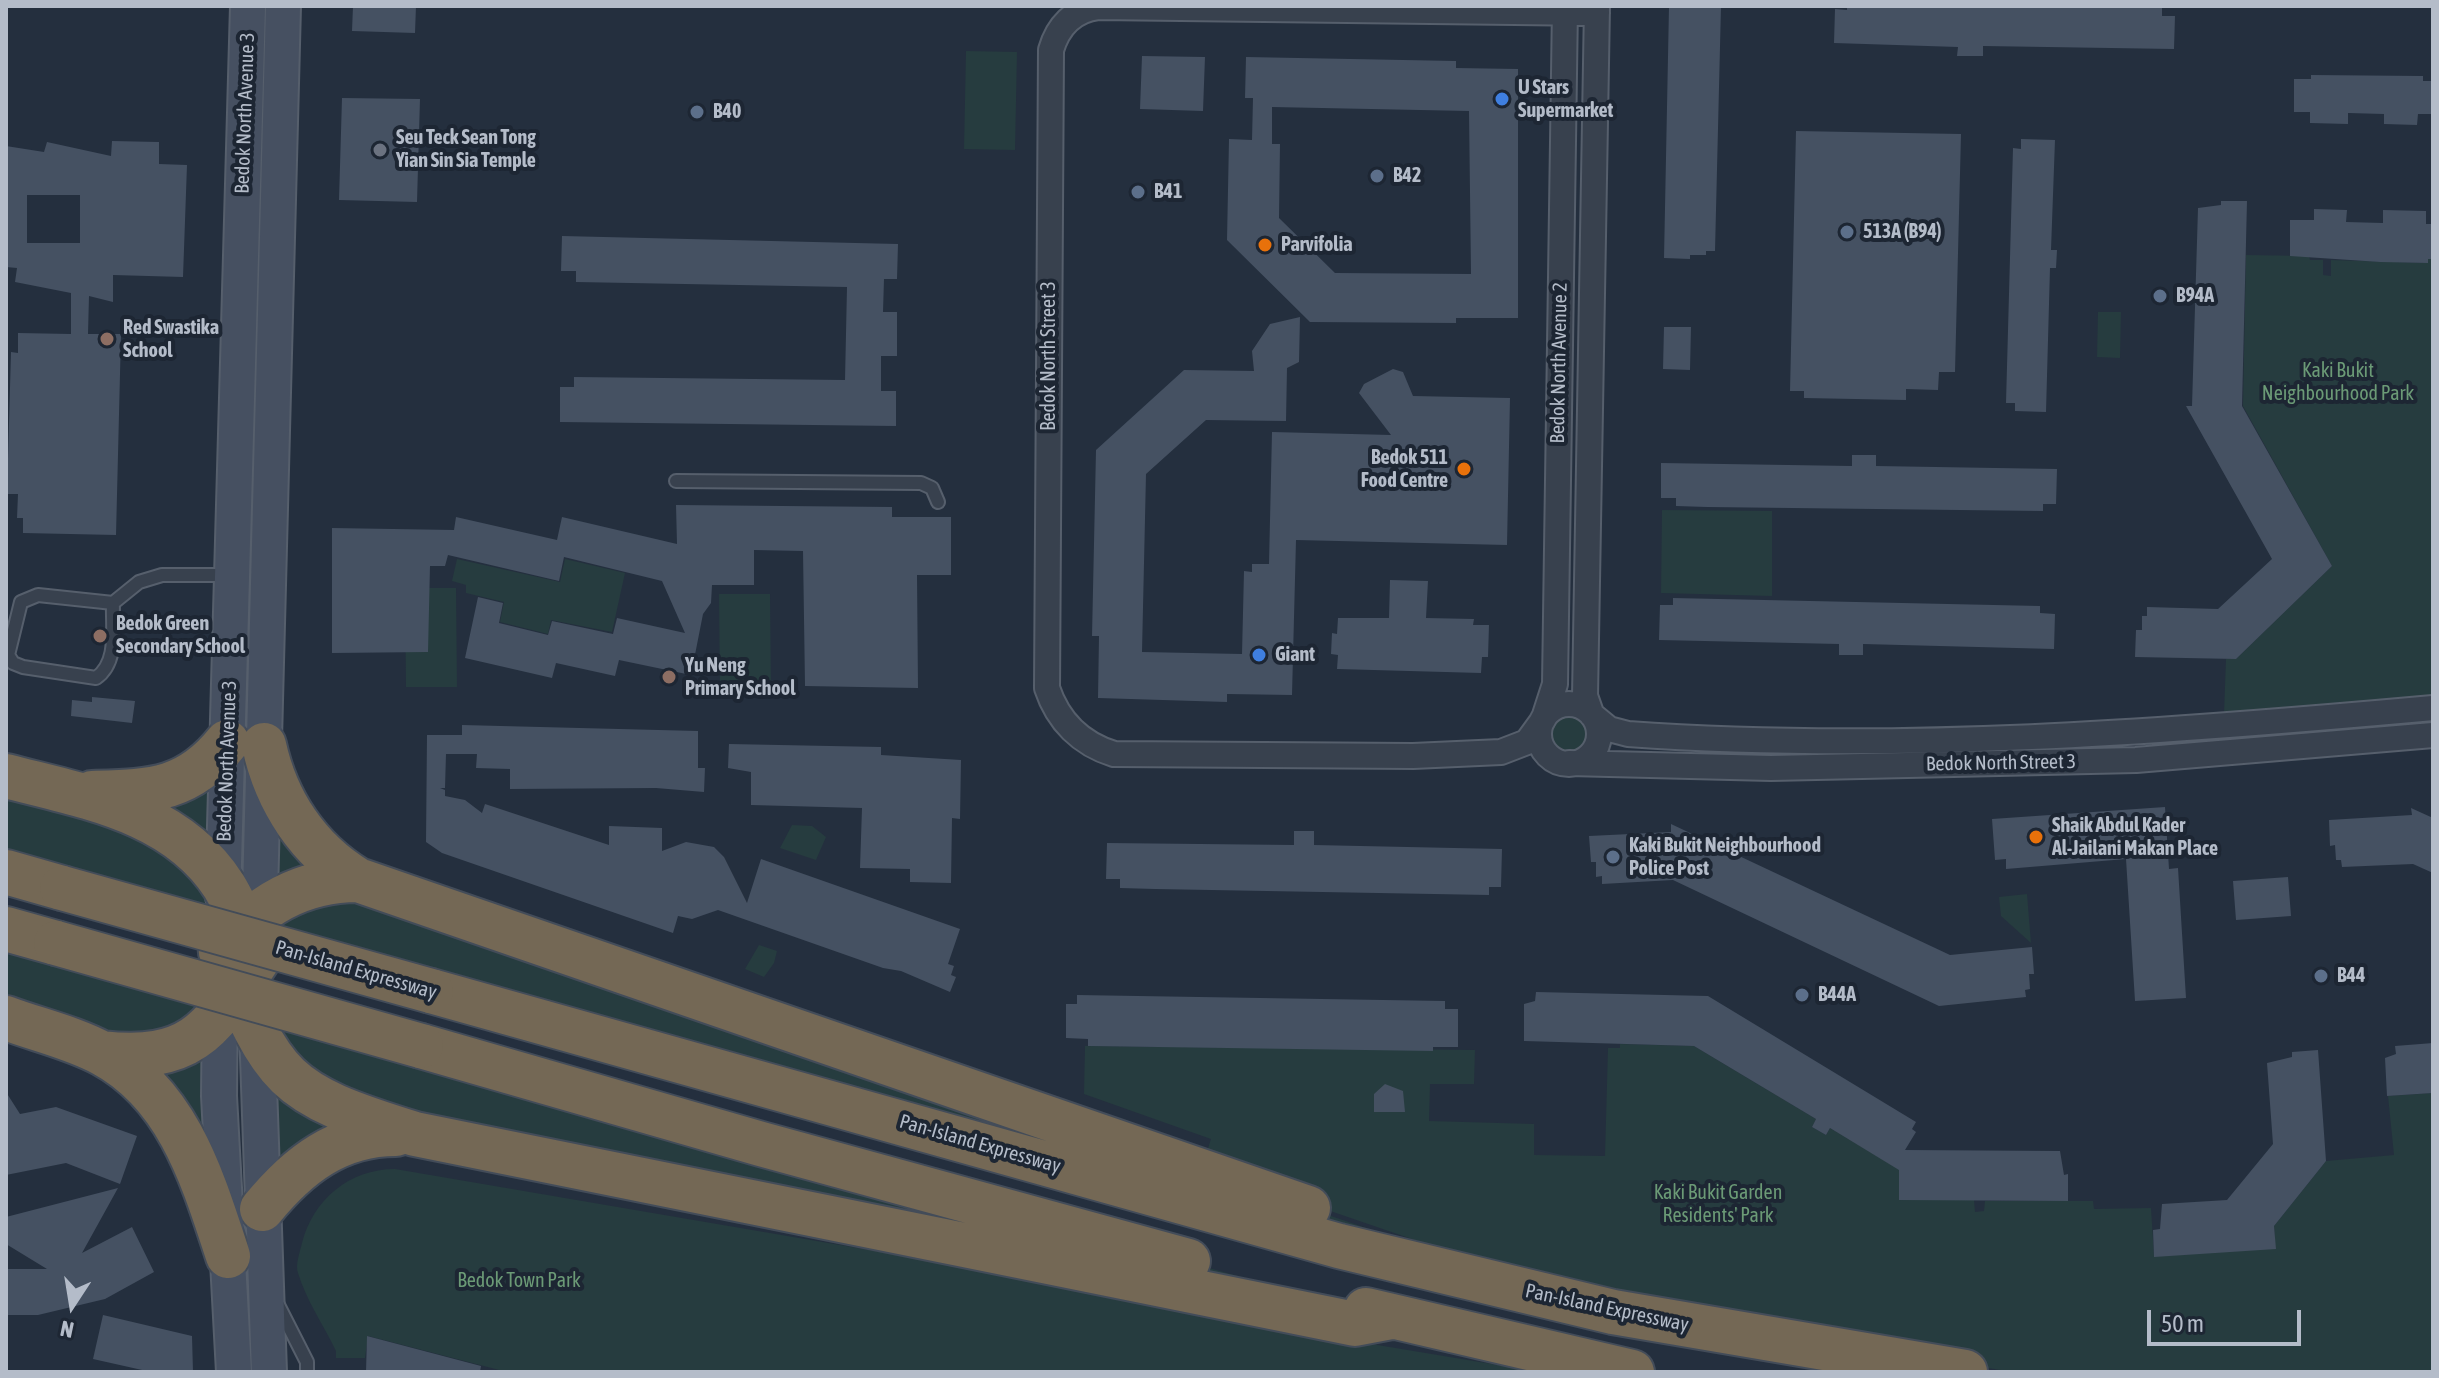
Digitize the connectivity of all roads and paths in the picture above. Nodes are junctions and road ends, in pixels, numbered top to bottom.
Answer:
1 (248, 6) edge
2 (283, 6) edge
3 (1565, 9) edge
4 (1597, 10) edge
5 (676, 481) dead end
6 (938, 502) dead end
7 (232, 575) junction
8 (113, 603) junction
9 (2433, 708) edge
10 (1592, 714) junction
11 (1544, 719) junction
12 (2433, 735) edge
13 (246, 744) junction
14 (1569, 763) junction
15 (6, 776) edge
16 (66, 792) junction
17 (6, 872) edge
18 (358, 880) junction
19 (223, 885) junction
20 (6, 929) edge
21 (242, 969) junction
22 (6, 1018) edge
23 (102, 1053) junction
24 (415, 1134) junction
25 (262, 1209) junction
26 (228, 1256) junction
27 (266, 1280) junction
28 (1613, 1312) junction
29 (1392, 1317) junction
30 (234, 1372) edge
31 (269, 1372) edge
32 (307, 1372) edge
33 (1632, 1372) edge
34 (1965, 1372) edge

1 - 7 main road, Bedok North Avenue 3
2 - 13 main road, Bedok North Avenue 3
3 - 4 street, Bedok North Street 3
3 - 11 street, Bedok North Avenue 2
3 - 11 street, Bedok North Street 3
4 - 10 street, Bedok North Avenue 2
5 - 6 lane
7 - 8 lane
7 - 13 main road, Bedok North Avenue 3
8 - 8 lane
9 - 10 street, Bedok North Street 3
10 - 11 street
10 - 14 street
11 - 14 street
12 - 14 street, Bedok North Street 3
13 - 16 highway
13 - 18 highway
13 - 19 main road, Bedok North Avenue 3
13 - 21 main road, Bedok North Avenue 3
15 - 16 highway
16 - 19 highway
17 - 28 highway, Pan-Island Expressway, bridge
18 - 21 highway
18 - 28 highway
19 - 21 highway
20 - 29 highway, bridge
21 - 23 highway
21 - 24 highway
21 - 25 main road, Bedok North Avenue 3
21 - 26 main road, Bedok North Avenue 3
22 - 23 highway
23 - 26 highway
24 - 25 highway
24 - 29 highway
25 - 27 main road, Bedok North Avenue 3
26 - 30 main road, Bedok North Avenue 3
27 - 31 main road, Bedok North Avenue 3
27 - 32 lane
28 - 34 highway, Pan-Island Expressway
29 - 33 highway

